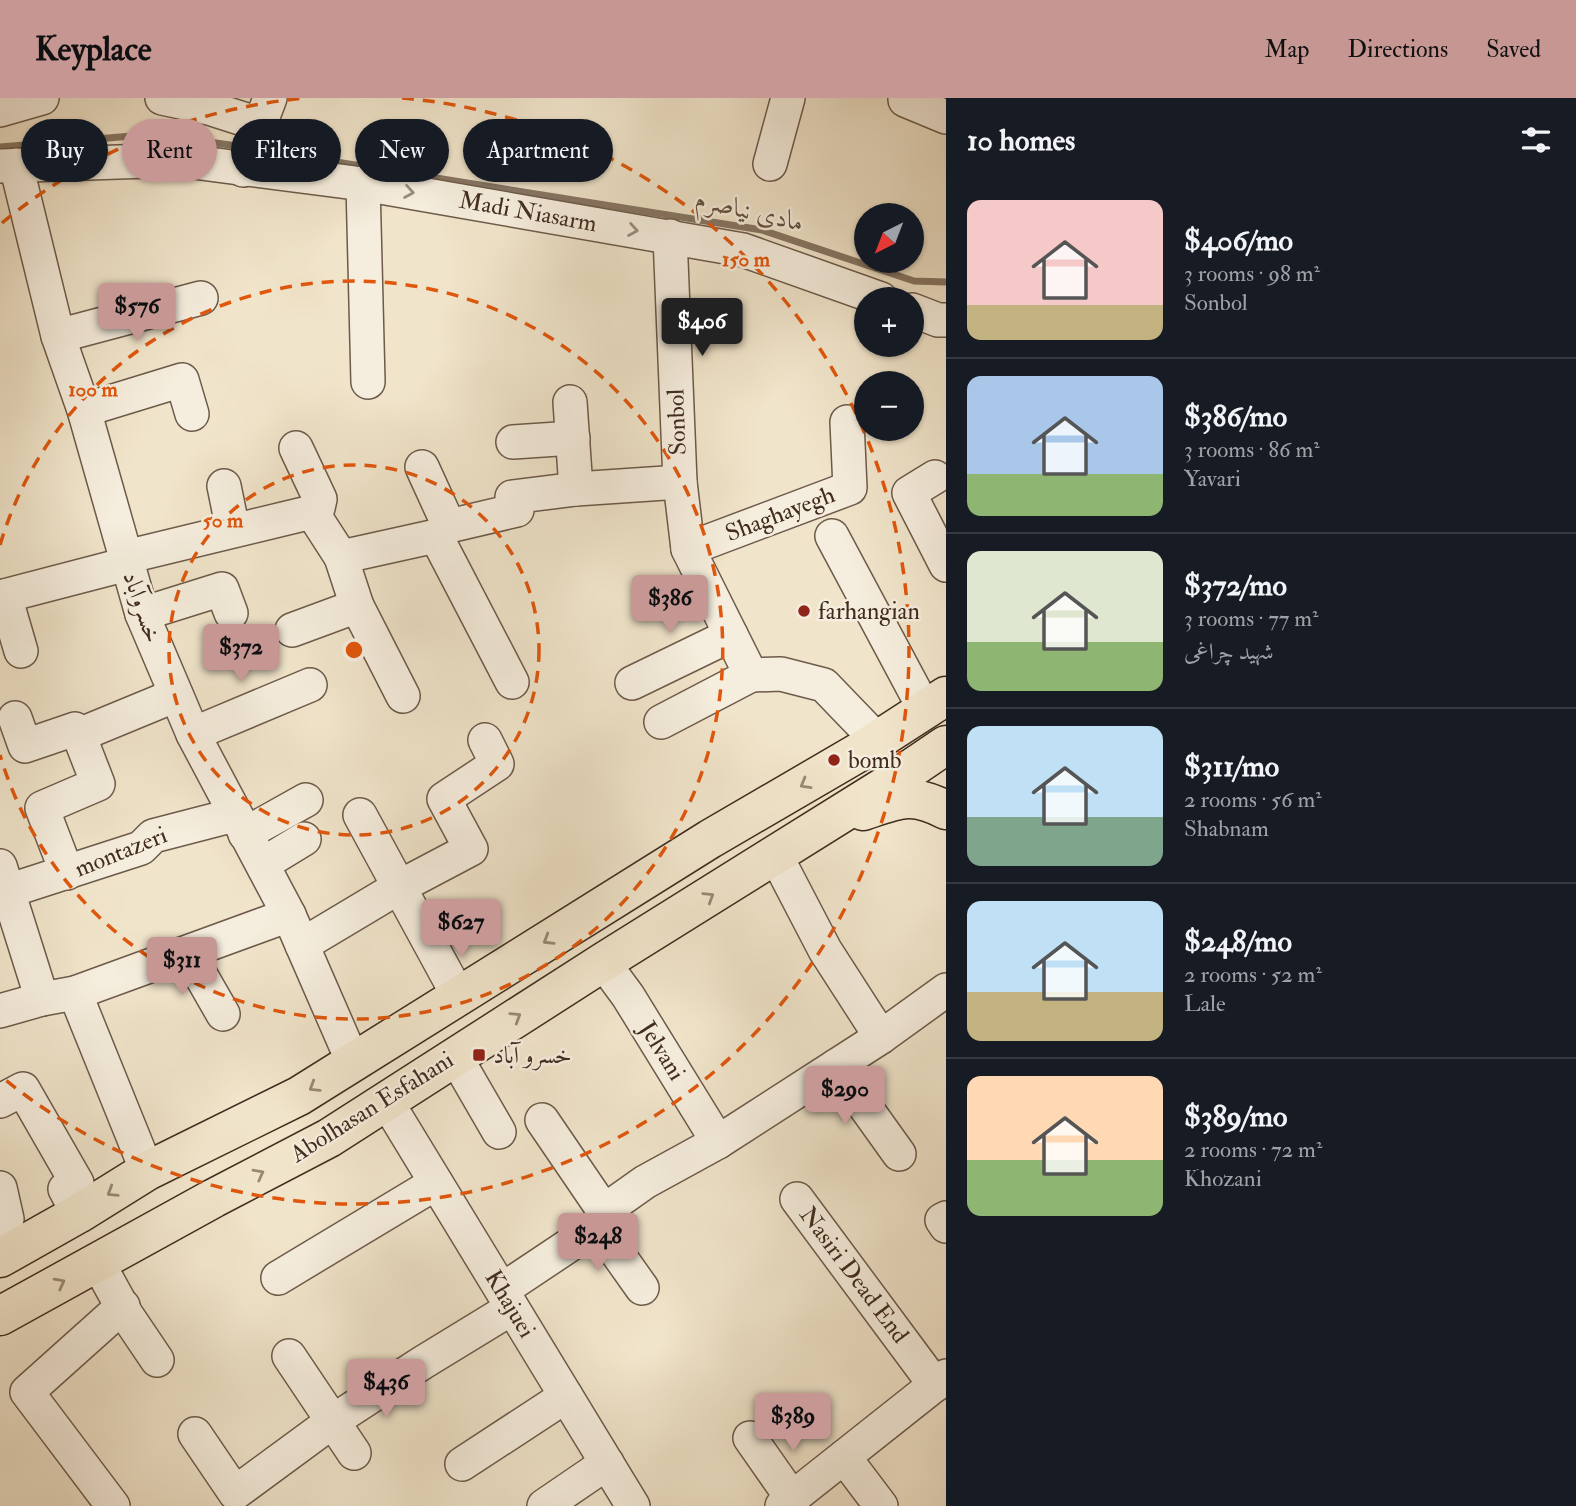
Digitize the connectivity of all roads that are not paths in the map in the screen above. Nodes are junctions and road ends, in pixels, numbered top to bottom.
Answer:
1 (42, 98) edge
2 (162, 98) edge
3 (788, 98) edge
4 (905, 98) edge
5 (0, 110) edge
6 (265, 111) edge
7 (946, 117) edge
8 (770, 164) dead end
9 (8, 166) edge
10 (231, 168) edge
11 (341, 181) edge
12 (363, 184) junction
13 (670, 236) junction
14 (854, 289) edge
15 (201, 298) dead end
16 (924, 314) edge
17 (946, 320) edge
18 (58, 336) junction
19 (368, 382) dead end
20 (570, 402) dead end
21 (84, 410) junction
22 (192, 414) dead end
23 (847, 422) dead end
24 (573, 439) junction
25 (513, 442) dead end
26 (296, 448) dead end
27 (422, 467) dead end
28 (935, 477) dead end
29 (680, 482) junction
30 (224, 486) dead end
31 (576, 489) junction
32 (312, 512) junction
33 (233, 530) junction
34 (443, 531) junction
35 (832, 536) dead end
36 (688, 549) junction
37 (341, 557) junction
38 (127, 564) junction
39 (946, 565) edge
40 (3, 597) edge
41 (357, 606) junction
42 (231, 613) dead end
43 (142, 614) junction
44 (292, 630) dead end
45 (731, 635) junction
46 (21, 651) dead end
47 (751, 675) junction
48 (512, 682) dead end
49 (632, 683) dead end
50 (310, 685) dead end
51 (176, 695) junction
52 (403, 695) dead end
53 (936, 702) edge
54 (15, 718) dead end
55 (661, 722) dead end
56 (193, 734) junction
57 (79, 735) junction
58 (485, 740) dead end
59 (877, 740) junction
60 (946, 745) edge
61 (306, 800) dead end
62 (946, 810) edge
63 (360, 815) dead end
64 (828, 822) junction
65 (239, 824) junction
66 (304, 839) dead end
67 (776, 856) junction
68 (263, 864) junction
69 (67, 873) junction
70 (4, 878) edge
71 (637, 884) junction
72 (399, 887) junction
73 (580, 921) junction
74 (657, 929) junction
75 (295, 930) junction
76 (188, 953) junction
77 (604, 961) junction
78 (946, 989) edge
79 (75, 993) junction
80 (458, 995) junction
81 (42, 999) junction
82 (0, 1010) edge
83 (223, 1014) dead end
84 (881, 1037) junction
85 (456, 1056) junction
86 (354, 1062) junction
87 (836, 1066) junction
88 (0, 1101) edge
89 (387, 1102) junction
90 (542, 1120) dead end
91 (499, 1132) dead end
92 (718, 1142) junction
93 (899, 1154) dead end
94 (146, 1171) junction
95 (436, 1183) junction
96 (0, 1188) edge
97 (797, 1199) dead end
98 (78, 1214) junction
99 (601, 1219) junction
100 (0, 1224) edge
101 (0, 1258) edge
102 (98, 1263) junction
103 (278, 1278) dead end
104 (642, 1288) dead end
105 (507, 1299) junction
106 (123, 1306) junction
107 (0, 1316) edge
108 (289, 1356) dead end
109 (157, 1360) dead end
110 (940, 1380) edge
111 (566, 1396) junction
112 (333, 1421) junction
113 (195, 1434) dead end
114 (750, 1438) dead end
115 (354, 1453) dead end
116 (844, 1457) junction
117 (607, 1463) junction
118 (462, 1464) dead end
119 (787, 1502) edge
120 (113, 1506) edge
121 (544, 1506) edge
122 (633, 1506) edge
123 (881, 1506) edge

1 - 5 street
2 - 6 street
3 - 8 street
4 - 7 street
9 - 10 street, Madi Niasarm
9 - 18 street, خسروآباد
11 - 12 street, Madi Niasarm
12 -> 13 street, Madi Niasarm
12 - 19 street
13 - 14 street, Madi Niasarm
13 - 29 street, Sonbol
15 - 18 street
16 - 17 street
18 - 21 street, خسروآباد
20 - 24 street
21 - 22 street
21 - 38 street, خسروآباد
23 - 36 street, Shaghayegh
24 - 25 street
24 - 31 street
26 - 32 street
27 - 34 street
28 - 39 street
29 - 31 street
29 - 36 street, Sonbol
30 - 33 street
31 - 34 street
32 - 33 street
32 - 37 street
33 - 38 street
34 - 37 street
34 - 48 street
35 - 53 street
36 - 45 street, Sonbol
37 - 41 street
38 - 40 street
38 - 43 street, خسروآباد
40 - 46 street
41 - 44 street
41 - 52 street
42 - 43 street
43 - 51 street, خسروآباد
45 - 47 street, Sonbol
45 - 49 street
47 - 55 street
47 - 59 street
50 - 56 street
51 - 56 street, خسروآباد
51 - 57 street
53 - 59 main road, Abolhasan Esfahani
54 - 57 street
56 - 65 street, خسروآباد
57 - 69 street
58 - 72 street
59 -> 71 main road, Abolhasan Esfahani
60 - 64 main road, Abolhasan Esfahani
61 - 65 street, montazeri
62 - 64 main road
63 - 72 street
64 - 67 main road, Abolhasan Esfahani
65 - 68 street, خسروآباد
65 - 69 street, montazeri
66 - 68 street
74 -> 67 main road, Abolhasan Esfahani
67 - 84 street
68 - 75 street, خسروآباد
69 - 70 street, montazeri
70 - 81 street
71 - 73 main road, Abolhasan Esfahani
71 - 74 main road
72 - 75 street
72 - 80 street
73 - 77 main road
73 -> 80 main road, Abolhasan Esfahani
74 - 77 main road, Abolhasan Esfahani
75 - 76 street
75 - 86 street, خسروآباد
76 - 79 street
76 - 83 street
85 -> 77 main road, Abolhasan Esfahani
77 - 92 street, Jelvani
78 - 84 street
79 - 81 street
79 - 94 street
80 - 86 main road, Abolhasan Esfahani
81 - 82 street
84 - 87 street
85 - 89 main road, Abolhasan Esfahani
85 - 91 street
86 -> 94 main road, Abolhasan Esfahani
87 - 92 street
87 - 93 street
88 - 98 street
89 - 95 street, Khajuei
102 -> 89 main road, Abolhasan Esfahani
90 - 99 street
92 - 99 street
94 -> 98 main road, Abolhasan Esfahani
95 - 103 street
95 - 105 street, Khajuei
96 - 100 street
97 - 110 street, Nasiri Dead End
98 - 101 main road, Abolhasan Esfahani
99 - 104 street
99 - 105 street
102 - 106 street
107 -> 102 main road, Abolhasan Esfahani
105 - 111 street, Khajuei
105 - 112 street
106 - 109 street
106 - 120 street
108 - 112 street
110 - 116 street
111 - 117 street, Khajuei
111 - 118 street
112 - 113 street
112 - 115 street
114 - 119 street
116 - 119 street
116 - 123 street
117 - 121 street
117 - 122 street, Khajuei

